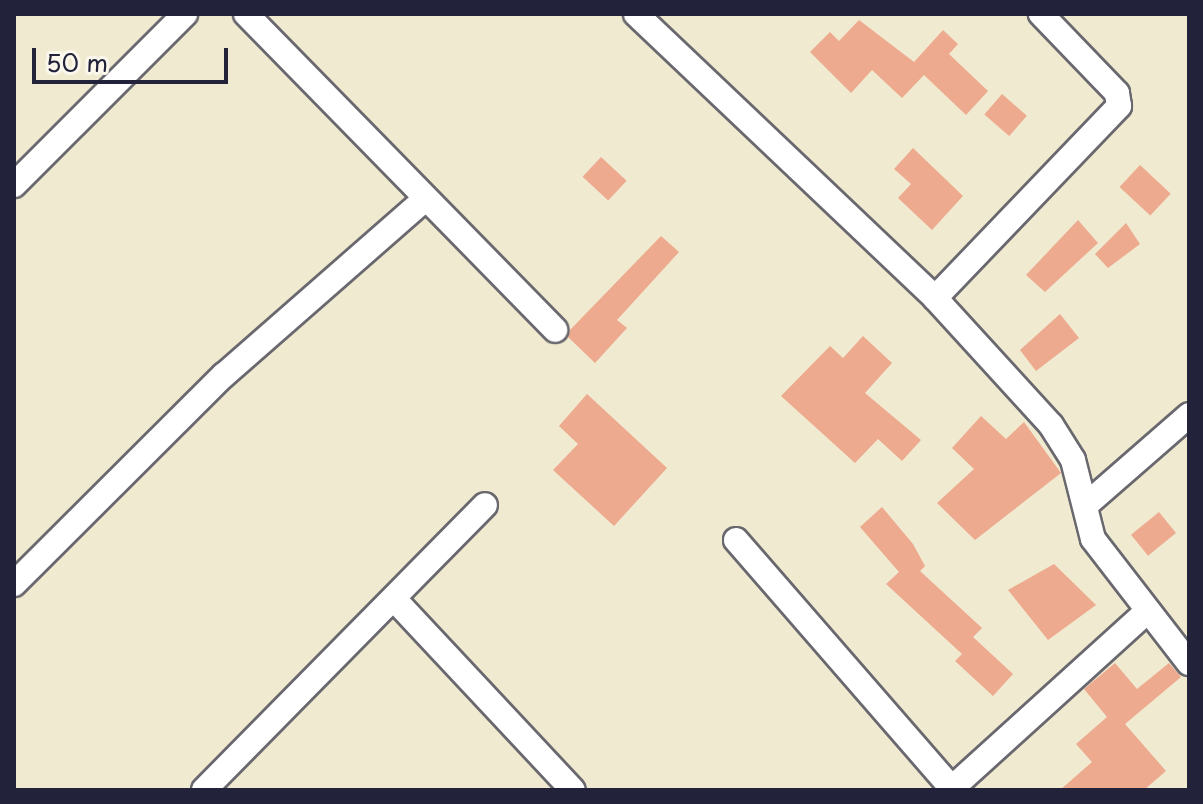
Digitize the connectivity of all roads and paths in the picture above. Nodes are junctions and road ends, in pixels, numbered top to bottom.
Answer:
1 (185, 14) edge
2 (246, 14) edge
3 (636, 14) edge
4 (1041, 14) edge
5 (14, 185) edge
6 (425, 199) junction
7 (935, 298) junction
8 (555, 330) dead end
9 (1189, 415) edge
10 (485, 505) dead end
11 (1086, 505) junction
12 (736, 540) dead end
13 (14, 584) edge
14 (395, 600) junction
15 (1145, 613) junction
16 (1189, 663) edge
17 (952, 789) edge
18 (204, 790) edge
19 (573, 790) edge

1 - 5 street
2 - 6 street
3 - 7 street
4 - 7 street
6 - 8 street
6 - 13 street
7 - 11 street
9 - 11 street
10 - 14 street
11 - 15 street
12 - 17 street
14 - 18 street
14 - 19 street
15 - 16 street
15 - 17 street

